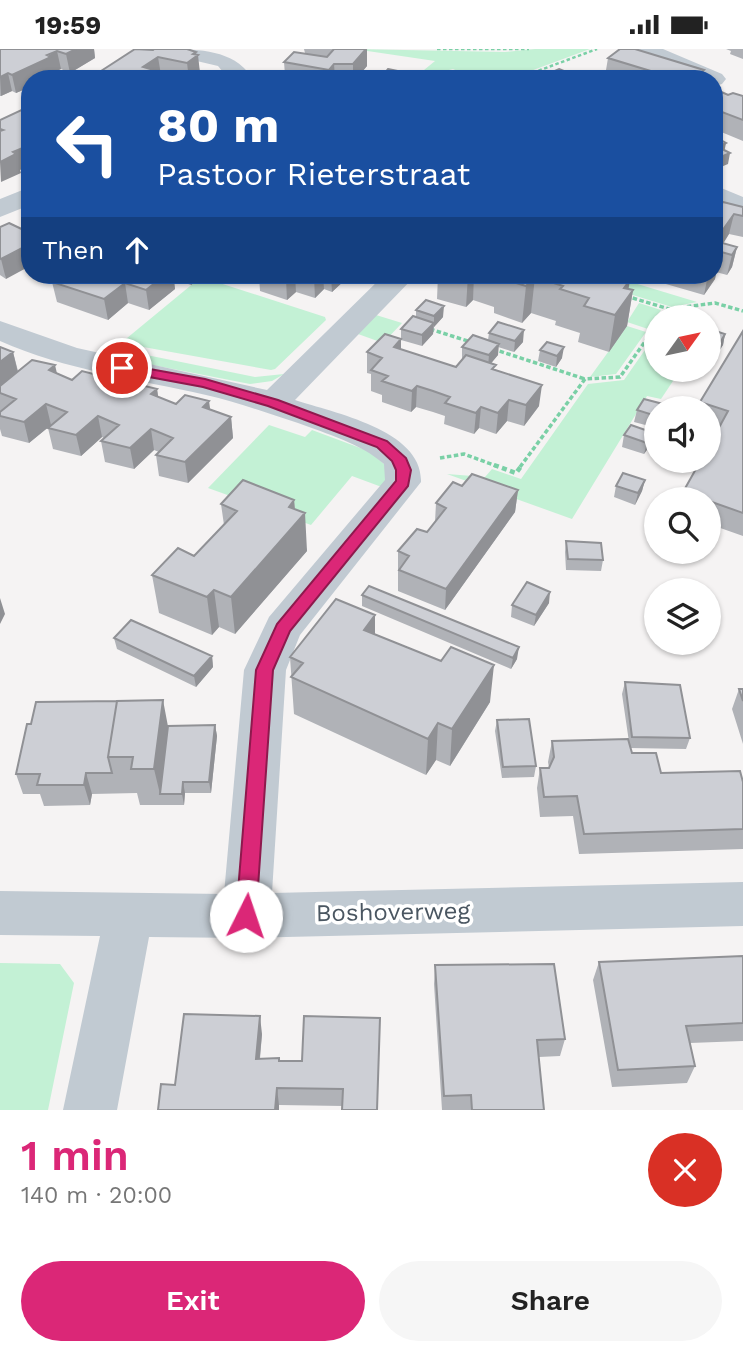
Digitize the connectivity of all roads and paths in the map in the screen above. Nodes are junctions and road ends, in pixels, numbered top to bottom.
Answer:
1 (175, 49) edge
2 (437, 49) edge
3 (529, 49) edge
4 (597, 49) edge
5 (643, 49) edge
6 (234, 70) edge
7 (540, 70) edge
8 (692, 70) edge
9 (743, 175) edge
10 (723, 186) edge
11 (723, 196) edge
12 (21, 199) edge
13 (743, 208) edge
14 (0, 209) edge
15 (392, 284) edge
16 (623, 295) edge
17 (656, 305) edge
18 (700, 305) edge
19 (367, 308) junction
20 (743, 311) edge
21 (0, 330) edge
22 (644, 343) edge
23 (585, 379) junction
24 (273, 403) junction
25 (401, 464) junction
26 (743, 904) edge
27 (0, 913) edge
28 (130, 915) junction
29 (246, 916) junction
30 (90, 1110) edge

1 - 6 street
2 - 3 path
4 - 7 path
5 - 8 street
9 - 10 street
11 - 13 street
12 - 14 street
15 - 19 street
16 - 17 path
18 - 20 path
19 - 23 path
19 - 24 street
21 - 24 street
22 - 23 path
23 - 25 path
24 - 25 street
25 - 29 street
26 - 29 street, Boshoverweg
27 - 28 street, Boshoverweg
28 - 29 street, Boshoverweg
28 - 30 street

